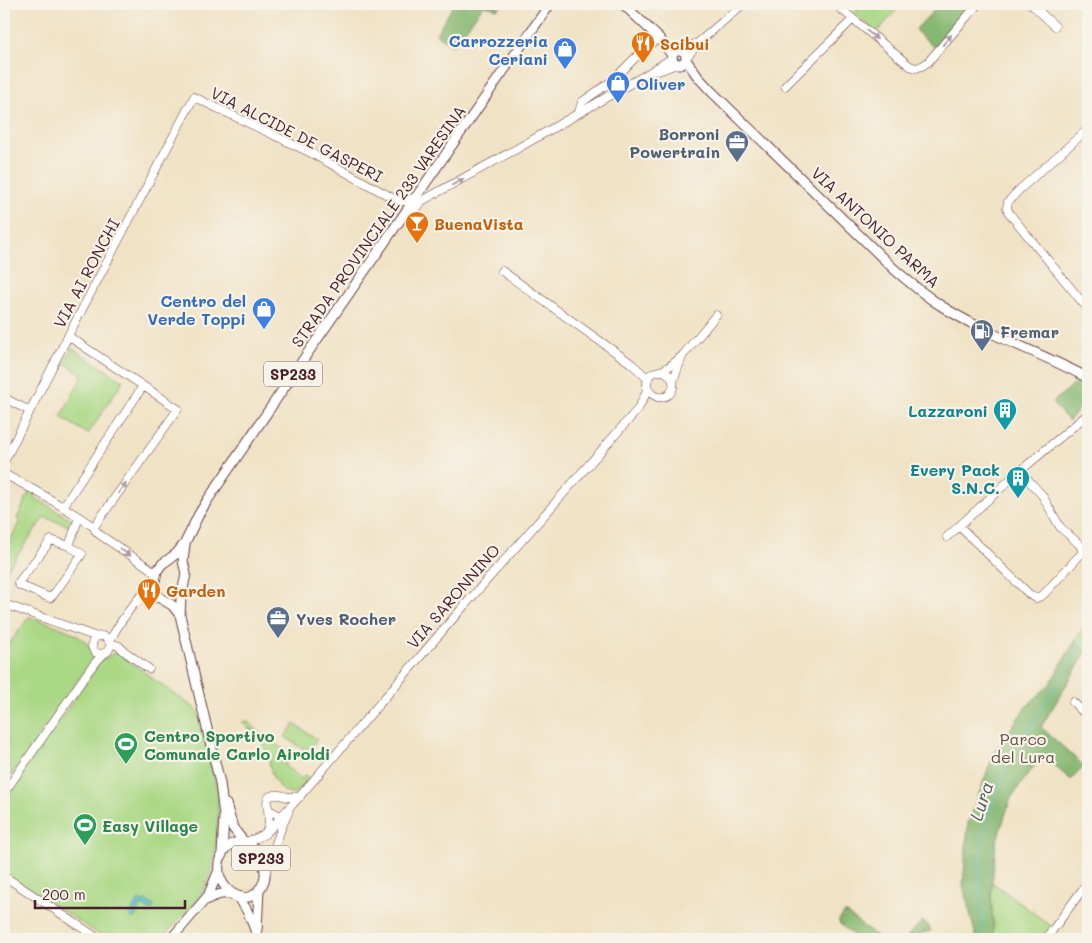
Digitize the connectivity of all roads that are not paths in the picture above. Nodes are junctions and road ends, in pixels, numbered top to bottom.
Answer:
1 (550, 4) edge
2 (623, 4) edge
3 (744, 4) edge
4 (835, 4) edge
5 (1030, 4) edge
6 (974, 5) edge
7 (853, 19) junction
8 (1055, 26) dead end
9 (659, 38) junction
10 (679, 56) junction
11 (785, 86) dead end
12 (194, 97) joint
13 (579, 112) junction
14 (1088, 129) edge
15 (419, 199) junction
16 (417, 216) dead end
17 (502, 271) dead end
18 (1088, 309) edge
19 (716, 315) dead end
20 (68, 336) junction
21 (682, 356) junction
22 (632, 364) junction
23 (659, 371) junction
24 (1087, 378) edge
25 (673, 381) junction
26 (647, 382) junction
27 (144, 386) junction
28 (4, 398) edge
29 (660, 398) junction
30 (638, 409) junction
31 (30, 411) junction
32 (1088, 414) edge
33 (4, 462) edge
34 (1020, 471) junction
35 (4, 474) edge
36 (63, 507) junction
37 (79, 517) junction
38 (959, 526) junction
39 (94, 527) junction
40 (947, 538) dead end
41 (185, 543) junction
42 (69, 546) junction
43 (168, 560) junction
44 (184, 568) junction
45 (156, 580) junction
46 (182, 594) junction
47 (164, 600) junction
48 (135, 603) junction
49 (4, 604) edge
50 (180, 615) junction
51 (72, 629) junction
52 (105, 644) junction
53 (93, 648) junction
54 (90, 669) junction
55 (150, 669) dead end
56 (1073, 702) dead end
57 (1088, 716) edge
58 (221, 790) junction
59 (4, 793) edge
60 (280, 796) junction
61 (300, 797) junction
62 (268, 809) junction
63 (285, 815) junction
64 (266, 834) junction
65 (244, 842) junction
66 (222, 855) junction
67 (219, 870) junction
68 (265, 875) junction
69 (4, 876) edge
70 (1088, 882) edge
71 (259, 890) junction
72 (236, 896) junction
73 (204, 902) junction
74 (257, 936) edge
75 (99, 939) edge
76 (171, 939) edge
77 (1046, 939) edge

1 - 15 main road, STRADA PROVINCIALE 233 VARESINA / SP233
2 - 9 main road, VIA ANTONIO PARMA
3 - 10 street
4 - 7 street
5 - 8 street
7 -> 6 street
7 - 11 street
9 - 10 main road, VIA ANTONIO PARMA
9 - 13 street
10 - 13 street, VIA ALCIDE DE GASPERI
10 - 24 main road, VIA ANTONIO PARMA
12 - 15 street, VIA ALCIDE DE GASPERI
12 - 20 street, VIA AI RONCHI
15 -> 13 street, VIA ALCIDE DE GASPERI
14 - 18 street
15 - 16 street
15 - 41 main road, STRADA PROVINCIALE 233 VARESINA / SP233
17 - 22 street
19 - 21 street, VIA SARONNINO
20 - 27 street
20 - 31 street, VIA AI RONCHI
21 - 23 street, VIA SARONNINO
21 - 25 street, VIA SARONNINO
22 - 23 street
22 - 26 street
23 - 25 street
23 - 26 street, VIA SARONNINO
25 - 29 street, VIA SARONNINO
26 - 29 street
26 - 30 street, VIA SARONNINO
27 - 36 street
39 -> 27 street
28 - 31 street
29 - 30 street, VIA SARONNINO
30 - 61 street, VIA SARONNINO
31 - 33 street, VIA AI RONCHI
32 - 34 street
34 - 38 street
34 - 38 street
35 - 36 street
36 - 37 street
37 - 39 street
37 - 42 street
38 - 40 street
39 -> 45 street
41 - 43 main road, SP233
41 - 44 main road, SP233
42 - 42 street
43 - 44 main road
43 - 45 main road, SP233
44 - 46 main road, SP233
45 - 47 main road, SP233
45 - 48 street
46 - 47 main road
46 - 50 main road, SP233
47 - 48 street
47 - 50 main road, SP233
48 - 52 street
49 - 51 street
50 - 58 main road, SP233
51 - 52 street
51 - 53 street
52 - 53 street
52 - 53 street
52 - 54 street
52 - 55 street
53 - 54 street
54 - 59 street
56 - 57 street
58 - 65 main road, SP233
58 - 66 main road, SP233
60 - 61 street
60 - 62 street
60 - 63 street
61 - 63 street, VIA SARONNINO
62 - 63 street
62 - 64 street
63 - 64 street, VIA SARONNINO
63 - 68 street, VIA SARONNINO
64 - 65 street, VIA SARONNINO
65 - 66 main road, SP233
65 - 68 main road, SP233
66 - 67 main road, SP233
67 - 72 main road, SP233
67 - 73 main road
68 - 71 main road, SP233
69 - 75 street
70 - 77 street
71 - 72 main road, SP233
71 - 74 main road, SP233
72 - 73 main road
72 - 74 main road, SP233
73 - 76 main road

